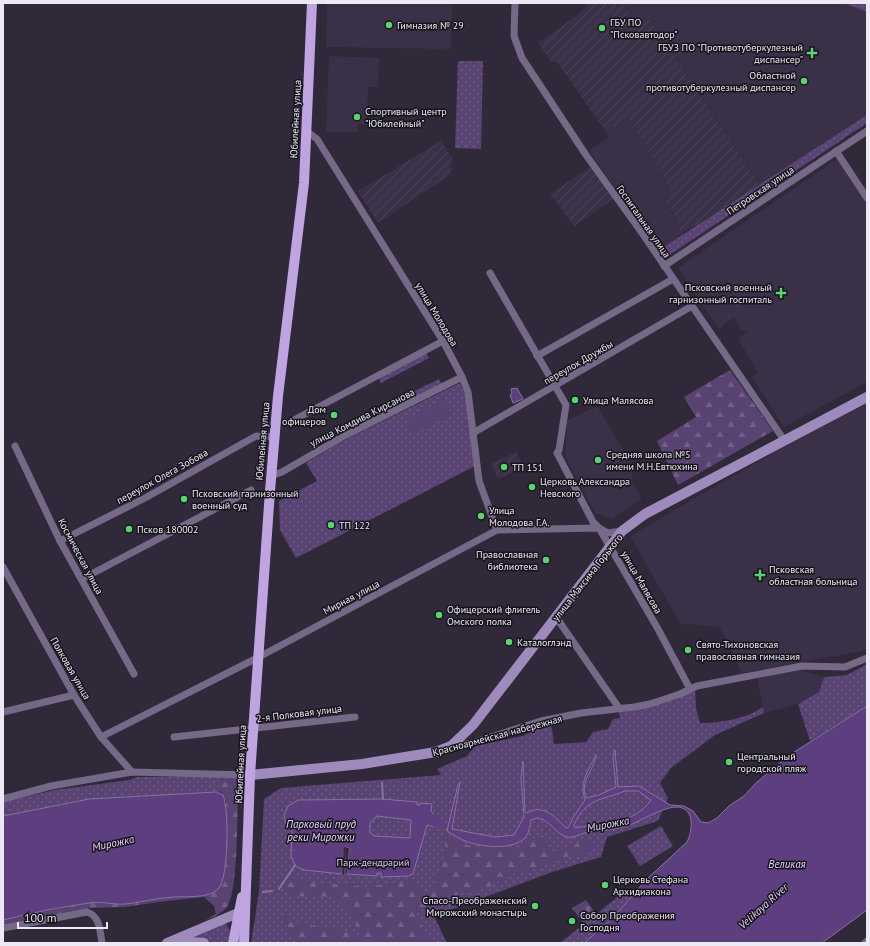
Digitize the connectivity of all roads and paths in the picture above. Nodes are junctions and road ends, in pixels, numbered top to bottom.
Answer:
1 (312, 3) edge
2 (515, 3) edge
3 (306, 131) junction
4 (867, 131) edge
5 (836, 151) junction
6 (867, 198) edge
7 (664, 266) junction
8 (490, 273) dead end
9 (673, 279) junction
10 (692, 306) junction
11 (443, 341) junction
12 (537, 356) junction
13 (462, 377) junction
14 (555, 387) junction
15 (867, 397) edge
16 (292, 421) dead end
17 (473, 434) junction
18 (274, 437) junction
19 (784, 440) junction
20 (15, 446) dead end
21 (271, 476) junction
22 (251, 490) dead end
23 (599, 528) junction
24 (497, 530) junction
25 (622, 531) junction
26 (60, 541) junction
27 (610, 546) junction
28 (3, 567) edge
29 (6, 579) edge
30 (82, 579) junction
31 (556, 617) junction
32 (259, 657) junction
33 (867, 658) edge
34 (134, 674) dead end
35 (690, 689) junction
36 (74, 695) junction
37 (619, 708) junction
38 (3, 712) edge
39 (355, 716) dead end
40 (254, 729) junction
41 (101, 737) junction
42 (174, 737) dead end
43 (451, 746) junction
44 (132, 772) junction
45 (250, 775) junction
46 (3, 799) edge
47 (246, 881) junction
48 (238, 913) junction
49 (3, 928) edge
50 (170, 942) edge
51 (102, 943) edge
52 (204, 943) edge
53 (233, 943) edge
54 (244, 943) edge

1 - 3 main road, Юбилейная улица
2 - 7 street, Госпитальная улица
3 - 11 street, улица Молодова
3 - 18 main road, Юбилейная улица
4 - 5 street, Петровская улица
5 - 6 street
5 - 7 street, Петровская улица
7 - 9 street, Госпитальная улица
8 - 12 street, улица Малясова
9 - 10 street, Госпитальная улица
9 - 12 street
10 - 14 street, переулок Дружбы
10 - 19 street, Госпитальная улица
11 - 13 street, улица Молодова
11 - 16 street
12 - 14 street, улица Малясова
13 - 17 street, улица Молодова
13 - 21 street, улица Комдива Кирсанова
14 - 17 street, переулок Дружбы
14 - 23 street, улица Малясова
15 - 19 main road, улица Максима Горького
17 - 24 street, улица Молодова
18 - 21 main road, Юбилейная улица
18 - 26 street, переулок Олега Зобова
19 - 25 main road, улица Максима Горького
20 - 26 street, Космическая улица
21 - 32 main road, Юбилейная улица
22 - 30 street
23 - 24 street, Мирная улица
23 - 25 street, Мирная улица
23 - 27 street, улица Малясова
24 - 32 street, Мирная улица
25 - 27 main road, улица Максима Горького
26 - 30 street, Космическая улица
27 - 31 main road, улица Максима Горького
27 - 35 street, улица Малясова
28 - 29 street, Полковая улица
29 - 36 street, Полковая улица
30 - 34 street, Космическая улица
31 - 37 street
31 - 43 main road, улица Максима Горького
32 - 40 main road, Юбилейная улица
32 - 41 street, Мирная улица
33 - 35 street, Красноармейская набережная
35 - 37 street, Красноармейская набережная
36 - 38 street
36 - 41 street, Полковая улица
37 - 43 street, Красноармейская набережная
39 - 40 street, 2-я Полковая улица
40 - 42 street, 2-я Полковая улица
40 - 45 main road, Юбилейная улица
41 - 44 street, Полковая улица
43 - 45 main road, Красноармейская набережная
44 - 45 street, Красноармейская набережная
44 - 46 street, Красноармейская набережная
45 - 47 main road, Юбилейная улица
47 - 48 main road, Юбилейная улица
47 - 54 main road, Юбилейная улица
48 - 50 main road
48 - 53 main road, Юбилейная улица
49 - 51 street
50 - 52 main road

